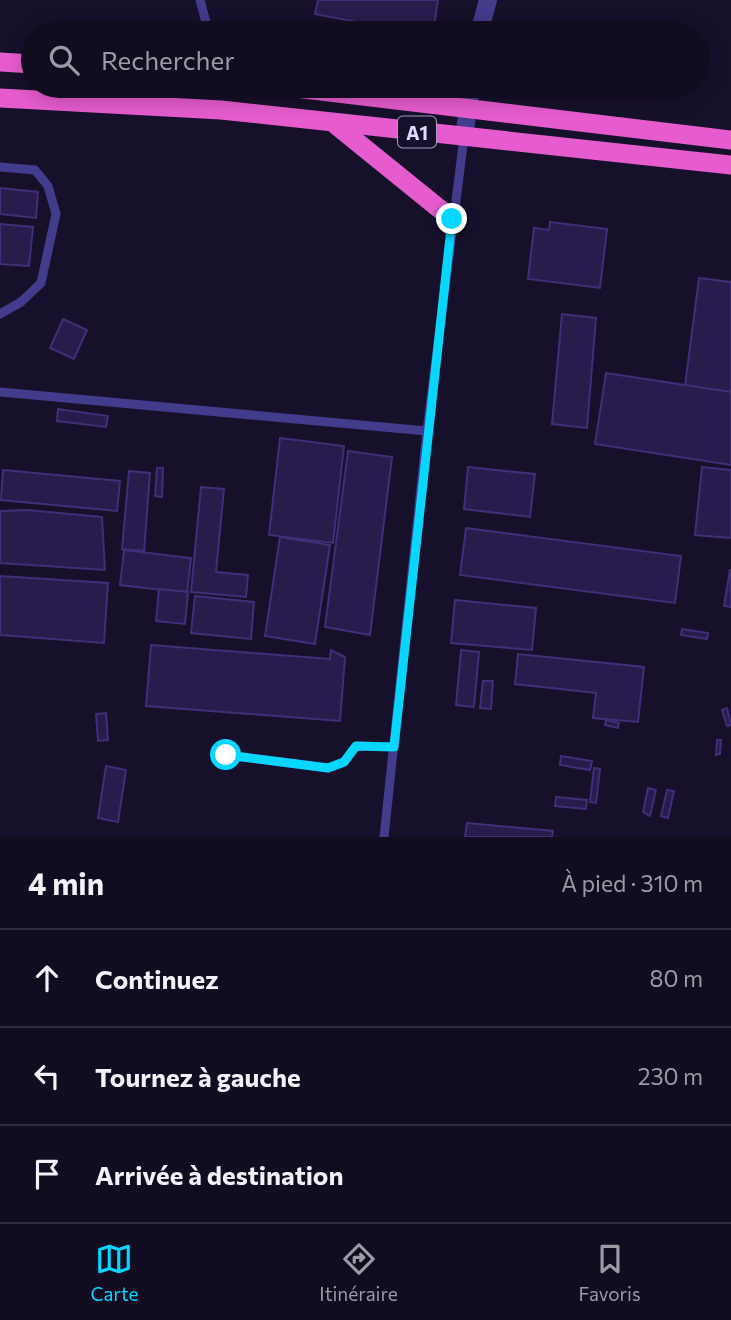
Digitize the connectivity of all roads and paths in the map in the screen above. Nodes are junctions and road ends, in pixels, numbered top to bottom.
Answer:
1 (200, 0) edge
2 (488, 0) edge
3 (206, 21) edge
4 (482, 21) edge
5 (0, 62) edge
6 (21, 63) edge
7 (0, 98) edge
8 (386, 98) edge
9 (469, 98) edge
10 (467, 107) junction
11 (335, 124) junction
12 (464, 136) junction
13 (731, 140) edge
14 (731, 165) edge
15 (0, 167) edge
16 (452, 219) junction
17 (0, 314) edge
18 (0, 392) edge
19 (427, 431) junction
20 (394, 747) junction
21 (226, 755) dead end
22 (384, 837) edge

1 - 3 lane
2 - 4 street
5 - 6 highway
7 - 11 highway, A1
8 - 10 highway, A1
9 - 10 street
10 - 12 street
10 - 13 highway, A1
11 - 12 highway, A1
11 - 16 highway
12 - 14 highway, A1
12 - 16 lane
15 - 17 lane
16 - 19 lane
18 - 19 lane
19 - 20 lane
20 - 21 lane
20 - 22 lane

